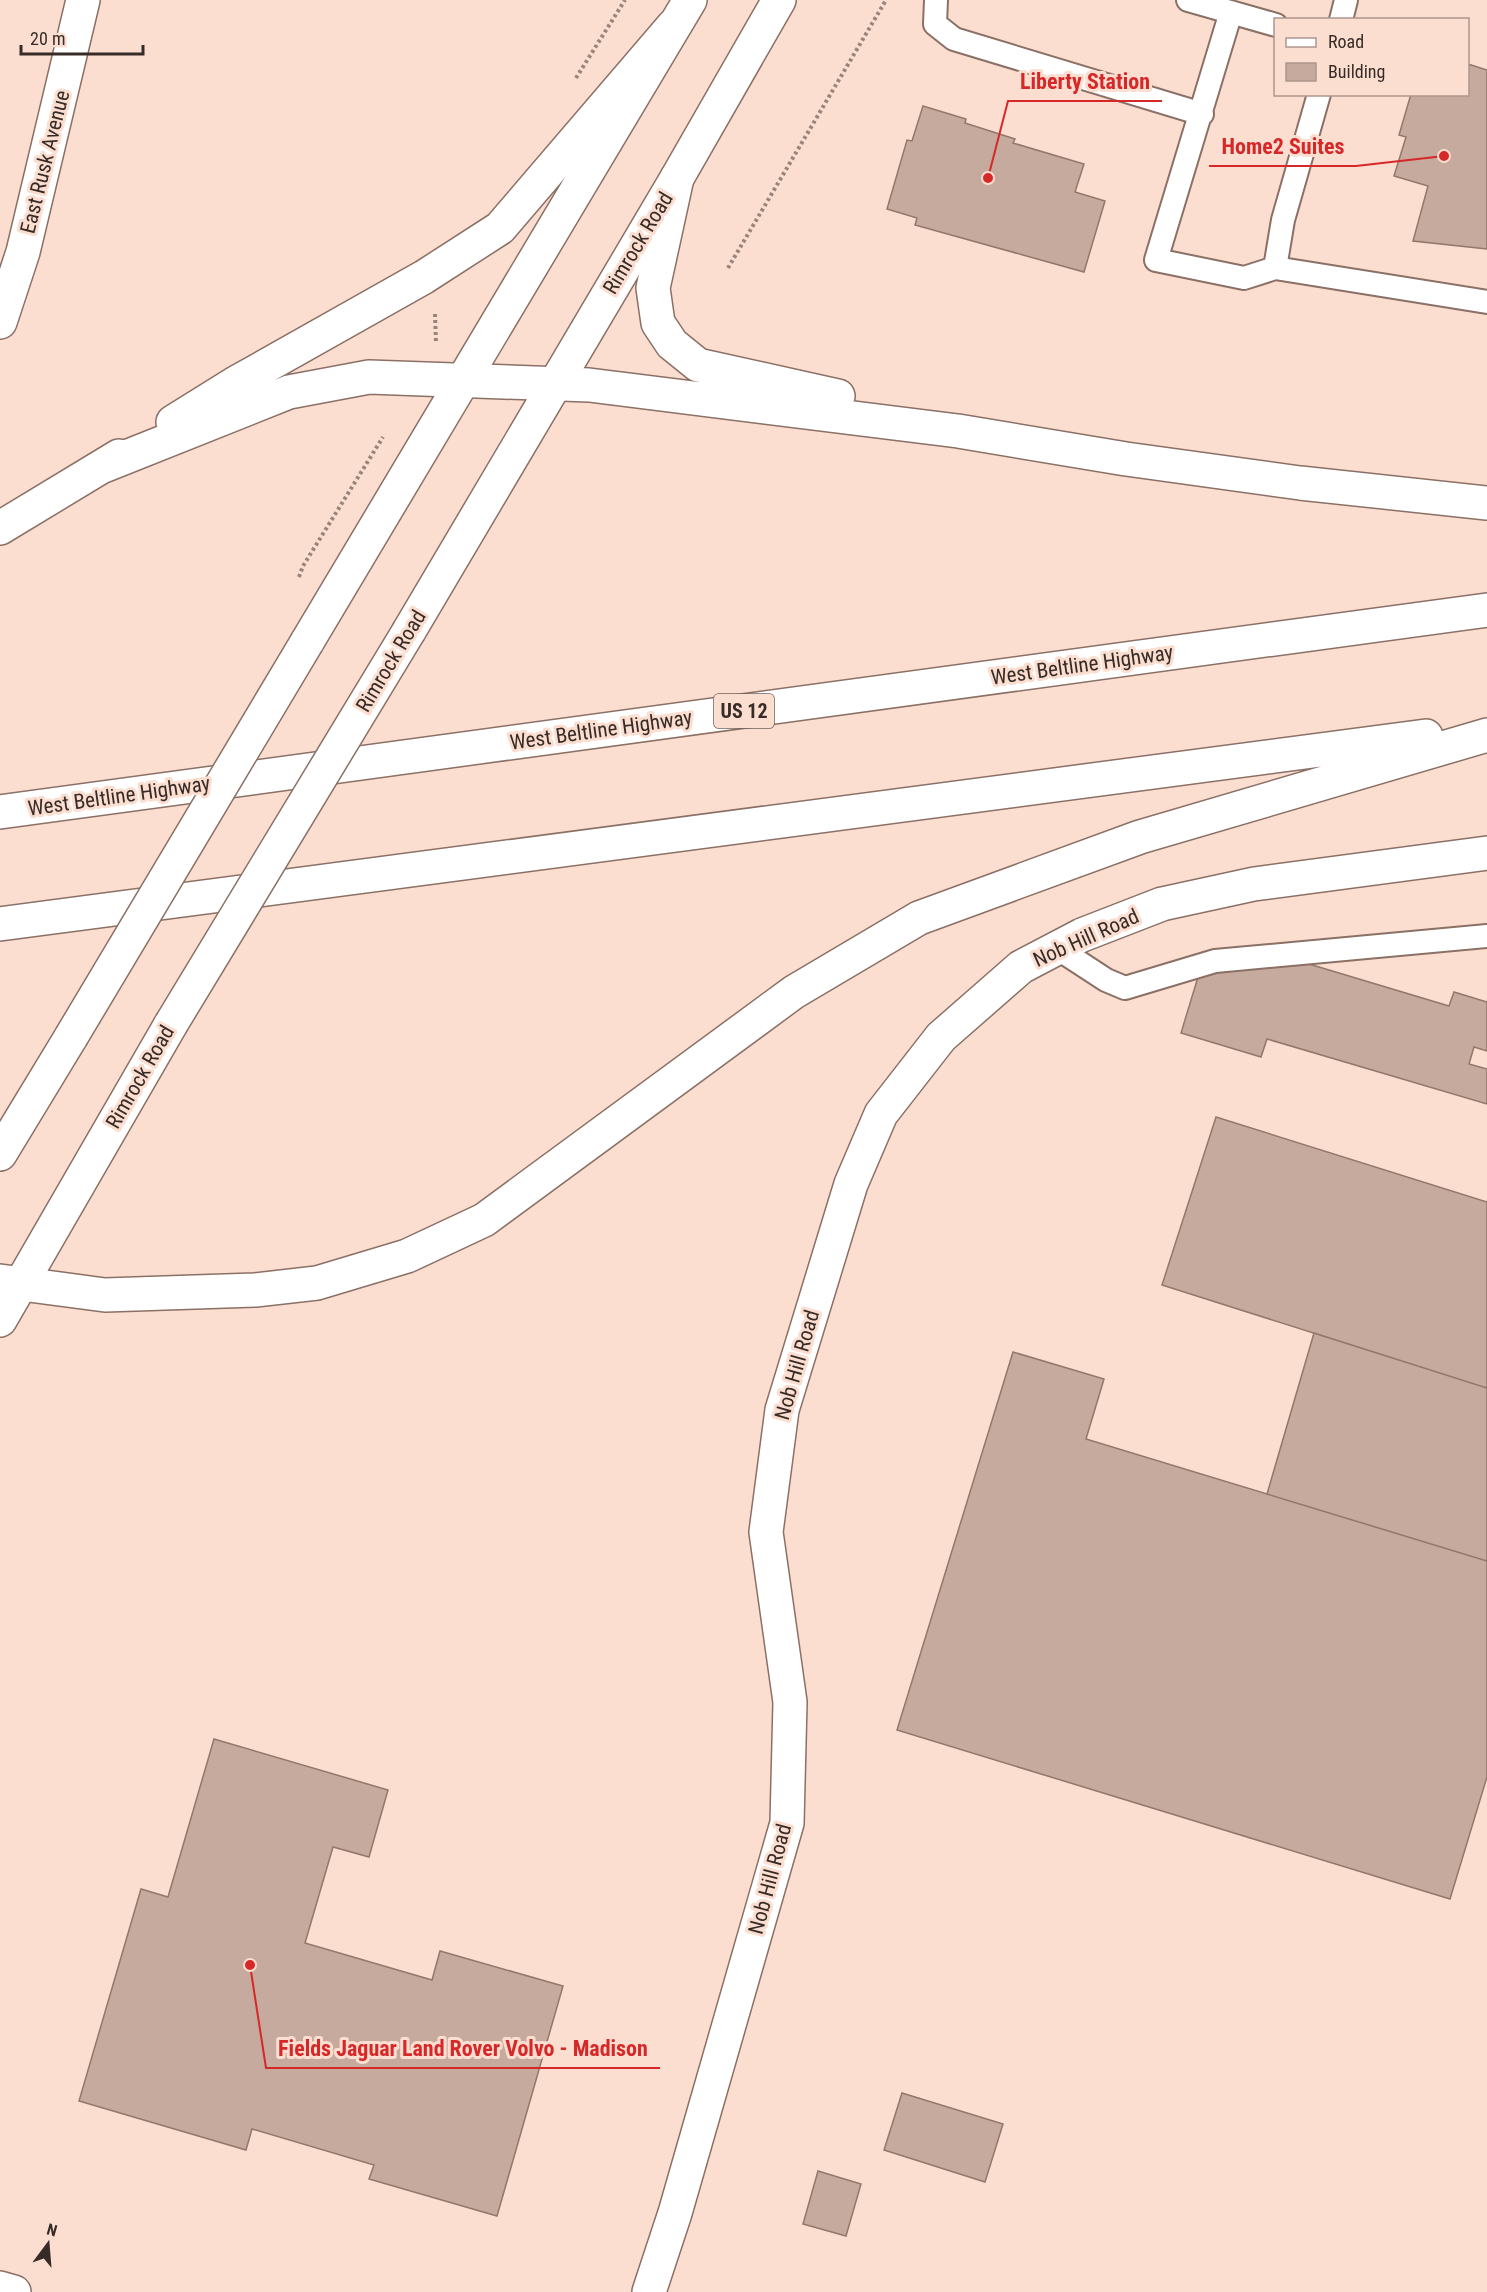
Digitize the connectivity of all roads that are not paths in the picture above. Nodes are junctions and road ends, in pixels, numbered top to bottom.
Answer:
1 (83, 0) edge
2 (779, 0) edge
3 (936, 0) edge
4 (1188, 0) edge
5 (1346, 0) edge
6 (1256, 9) edge
7 (1231, 12) junction
8 (682, 13) edge
9 (1342, 18) edge
10 (1274, 25) edge
11 (1318, 96) edge
12 (1202, 114) junction
13 (677, 178) junction
14 (1275, 268) junction
15 (1487, 302) edge
16 (0, 322) edge
17 (464, 380) junction
18 (553, 384) junction
19 (958, 431) junction
20 (101, 467) junction
21 (1487, 503) edge
22 (0, 528) edge
23 (1487, 610) edge
24 (1487, 728) edge
25 (1487, 735) edge
26 (0, 812) edge
27 (1487, 853) edge
28 (0, 924) edge
29 (1487, 936) edge
30 (1057, 948) junction
31 (0, 1154) edge
32 (11, 1282) edge
33 (0, 1320) edge
34 (0, 2288) edge
35 (14, 2292) edge
36 (649, 2292) edge

1 - 16 main road, East Rusk Avenue
2 - 13 main road, Rimrock Road
3 - 12 lane
4 - 7 lane
5 - 9 lane
6 - 7 lane
6 - 10 lane
7 - 12 lane
8 - 17 main road
8 - 20 main road
11 - 14 lane
12 - 14 lane
13 - 18 main road, Rimrock Road
13 - 19 main road
14 - 15 lane
17 - 18 main road
17 - 20 main road
17 - 31 main road, bridge
18 - 19 main road
18 - 32 main road, Rimrock Road, bridge
19 - 21 main road
20 - 22 main road
23 - 26 main road, West Beltline Highway / US 12
24 - 28 main road
25 - 32 main road
27 - 30 main road, Nob Hill Road
29 - 30 lane
30 - 36 main road, Nob Hill Road
32 - 33 main road, Rimrock Road
34 - 35 main road

